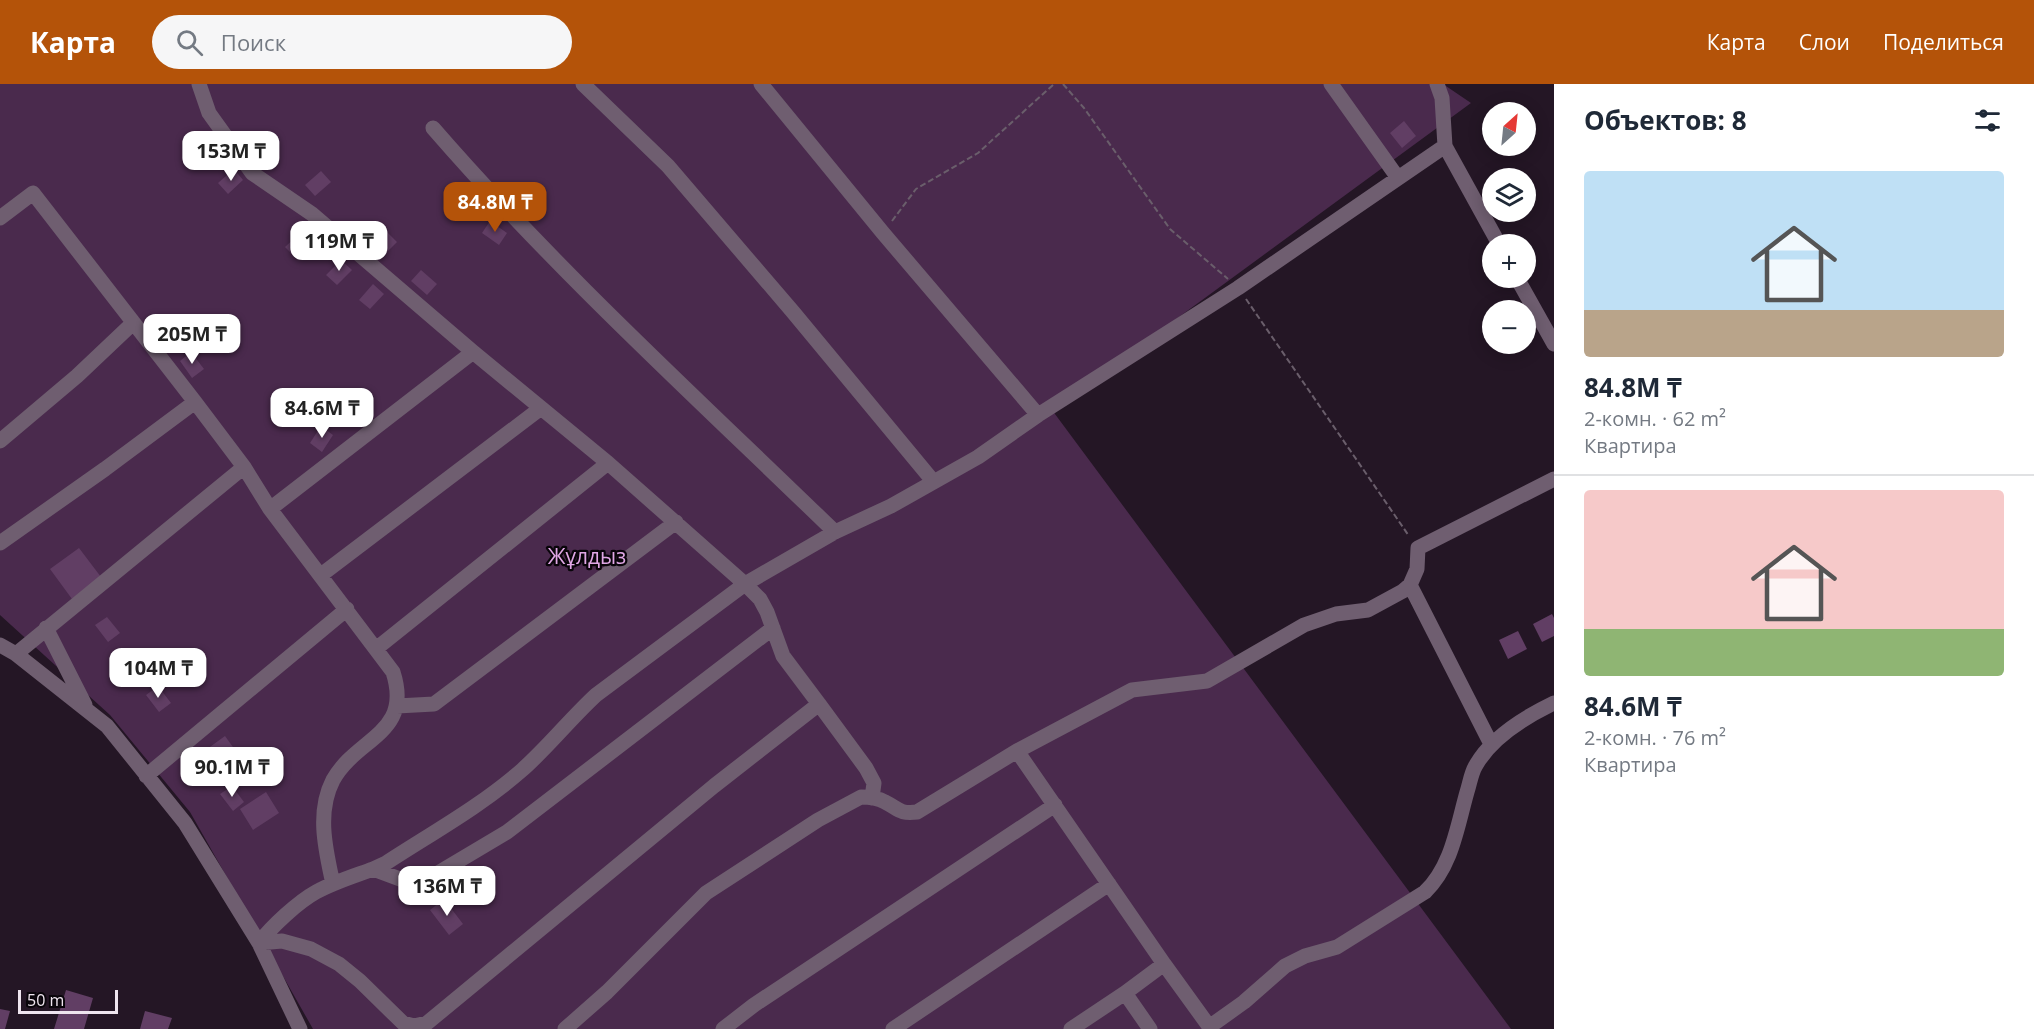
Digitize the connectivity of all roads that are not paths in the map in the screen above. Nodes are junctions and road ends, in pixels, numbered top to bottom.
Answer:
1 (200, 84) edge
2 (584, 84) edge
3 (761, 84) edge
4 (1331, 84) edge
5 (1437, 84) edge
6 (433, 128) dead end
7 (1445, 146) junction
8 (1398, 178) junction
9 (0, 218) edge
10 (1493, 234) edge
11 (1523, 288) edge
12 (133, 323) junction
13 (1554, 344) edge
14 (473, 352) junction
15 (195, 402) junction
16 (541, 408) junction
17 (1038, 415) junction
18 (0, 441) edge
19 (608, 463) junction
20 (244, 467) junction
21 (1554, 479) edge
22 (933, 481) junction
23 (270, 509) junction
24 (676, 522) junction
25 (835, 532) junction
26 (0, 543) edge
27 (321, 575) junction
28 (744, 584) junction
29 (1410, 585) junction
30 (347, 609) junction
31 (773, 627) junction
32 (46, 628) junction
33 (0, 645) edge
34 (377, 648) junction
35 (16, 654) junction
36 (1554, 703) edge
37 (819, 704) junction
38 (397, 706) junction
39 (88, 710) junction
40 (1491, 744) junction
41 (1017, 751) junction
42 (146, 776) junction
43 (873, 798) junction
44 (1055, 805) junction
45 (374, 869) junction
46 (333, 884) junction
47 (1109, 884) junction
48 (259, 943) junction
49 (1164, 964) junction
50 (1125, 993) junction
51 (1210, 1028) edge
52 (300, 1029) edge
53 (565, 1029) edge
54 (723, 1029) edge
55 (894, 1029) edge
56 (1071, 1029) edge
57 (1150, 1029) edge

1 - 14 street
2 - 22 street
3 - 17 street
4 - 8 street
5 - 7 street
6 - 25 street
7 - 8 street
7 - 10 street
8 - 17 street
9 - 12 street
11 - 13 street
12 - 15 street
12 - 18 street
14 - 16 street
14 - 23 street
15 - 20 street
15 - 26 street
16 - 19 street
16 - 27 street
17 - 22 street
19 - 24 street
19 - 34 street
20 - 23 street
20 - 32 street
21 - 29 street
22 - 25 street
23 - 27 street
24 - 28 street
24 - 38 street
25 - 28 street
27 - 30 street
28 - 31 street
28 - 45 street
29 - 40 street
29 - 41 street
30 - 34 street
30 - 42 street
31 - 37 street
31 - 45 street
32 - 35 street
32 - 39 street
33 - 35 street
34 - 38 street
35 - 39 street
36 - 40 street
37 - 43 street
37 - 48 street
38 - 46 street
39 - 42 street
40 - 51 street
41 - 43 street
41 - 44 street
42 - 48 street
43 - 53 street
44 - 47 street
44 - 54 street
45 - 46 street
46 - 48 street
47 - 49 street
47 - 55 street
48 - 52 street
49 - 50 street
49 - 51 street
50 - 56 street
50 - 57 street

